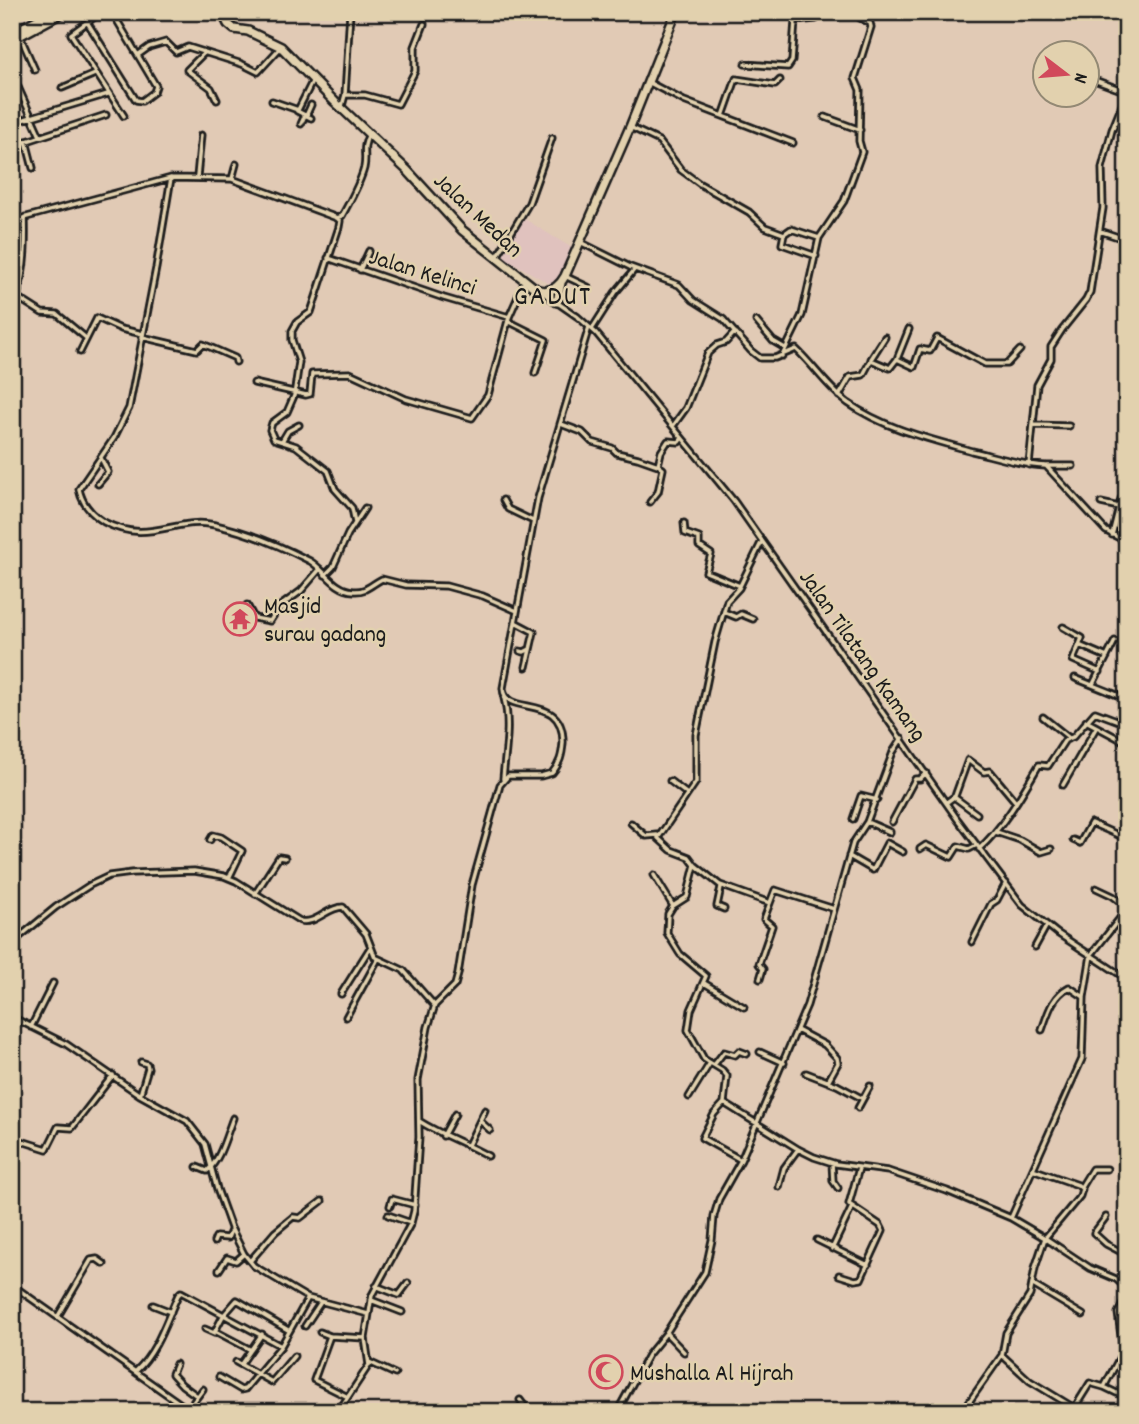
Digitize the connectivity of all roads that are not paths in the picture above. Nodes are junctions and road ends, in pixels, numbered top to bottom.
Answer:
1 (51, 12) edge
2 (64, 12) edge
3 (97, 12) edge
4 (112, 12) edge
5 (222, 12) edge
6 (350, 12) edge
7 (676, 12) edge
8 (819, 12) edge
9 (858, 12) edge
10 (87, 22) junction
11 (424, 24) dead end
12 (15, 36) edge
13 (281, 47) junction
14 (204, 52) junction
15 (138, 55) junction
16 (745, 64) dead end
17 (35, 70) dead end
18 (96, 74) junction
19 (12, 78) edge
20 (313, 80) junction
21 (780, 80) dead end
22 (1100, 81) edge
23 (648, 82) junction
24 (62, 88) dead end
25 (1127, 92) edge
26 (108, 94) junction
27 (345, 95) junction
28 (217, 100) dead end
29 (272, 101) dead end
30 (311, 105) dead end
31 (342, 108) junction
32 (296, 111) junction
33 (106, 115) dead end
34 (32, 116) junction
35 (124, 116) dead end
36 (307, 116) junction
37 (723, 116) junction
38 (825, 117) dead end
39 (12, 123) edge
40 (301, 124) dead end
41 (630, 127) junction
42 (860, 130) junction
43 (369, 134) junction
44 (201, 135) dead end
45 (40, 136) junction
46 (552, 138) dead end
47 (26, 141) junction
48 (793, 143) dead end
49 (12, 146) edge
50 (236, 164) dead end
51 (33, 168) dead end
52 (197, 177) junction
53 (171, 178) junction
54 (232, 179) junction
55 (25, 217) junction
56 (337, 218) junction
57 (12, 221) edge
58 (1100, 231) junction
59 (784, 234) junction
60 (820, 238) junction
61 (1127, 240) edge
62 (580, 242) junction
63 (369, 251) dead end
64 (816, 256) junction
65 (497, 257) junction
66 (328, 258) junction
67 (635, 269) junction
68 (360, 270) junction
69 (563, 279) junction
70 (525, 281) junction
71 (588, 287) dead end
72 (540, 291) junction
73 (17, 298) junction
74 (557, 302) junction
75 (12, 310) edge
76 (508, 319) junction
77 (756, 321) dead end
78 (590, 328) junction
79 (909, 329) dead end
80 (735, 332) junction
81 (143, 335) junction
82 (885, 337) dead end
83 (86, 338) junction
84 (785, 348) junction
85 (1020, 350) dead end
86 (80, 352) dead end
87 (782, 356) junction
88 (897, 359) junction
89 (871, 360) junction
90 (236, 362) dead end
91 (535, 373) dead end
92 (254, 383) dead end
93 (295, 394) junction
94 (839, 396) junction
95 (561, 424) junction
96 (299, 425) dead end
97 (1034, 425) junction
98 (673, 426) junction
99 (1069, 426) dead end
100 (682, 438) junction
101 (282, 441) junction
102 (101, 457) junction
103 (658, 465) junction
104 (1029, 465) junction
105 (1046, 466) junction
106 (1073, 466) dead end
107 (98, 484) dead end
108 (1127, 499) edge
109 (503, 500) dead end
110 (650, 502) dead end
111 (1101, 503) dead end
112 (1119, 507) junction
113 (365, 508) dead end
114 (533, 520) junction
115 (355, 523) junction
116 (684, 523) dead end
117 (1112, 536) junction
118 (762, 541) junction
119 (1127, 541) edge
120 (320, 569) junction
121 (325, 575) junction
122 (740, 586) junction
123 (247, 606) dead end
124 (517, 611) junction
125 (724, 612) junction
126 (753, 619) dead end
127 (515, 622) junction
128 (1063, 627) dead end
129 (1115, 641) dead end
130 (1079, 645) junction
131 (530, 649) junction
132 (520, 652) dead end
133 (1107, 657) junction
134 (526, 667) dead end
135 (1100, 672) junction
136 (1074, 678) dead end
137 (1093, 684) junction
138 (504, 696) junction
139 (1127, 699) edge
140 (1043, 717) dead end
141 (1087, 721) junction
142 (1127, 724) edge
143 (1096, 729) junction
144 (1068, 737) junction
145 (902, 738) junction
146 (1127, 743) edge
147 (926, 773) junction
148 (503, 779) junction
149 (670, 781) dead end
150 (1063, 785) dead end
151 (687, 794) junction
152 (954, 797) junction
153 (877, 800) junction
154 (1015, 801) junction
155 (947, 803) junction
156 (977, 814) dead end
157 (853, 819) dead end
158 (867, 822) junction
159 (892, 822) dead end
160 (631, 823) dead end
161 (890, 832) dead end
162 (996, 832) junction
163 (657, 835) junction
164 (1127, 839) edge
165 (210, 840) dead end
166 (1073, 840) dead end
167 (978, 847) junction
168 (920, 849) dead end
169 (1051, 849) dead end
170 (903, 852) dead end
171 (849, 856) junction
172 (285, 858) dead end
173 (695, 865) junction
174 (654, 875) dead end
175 (229, 878) junction
176 (1006, 883) junction
177 (720, 885) junction
178 (1096, 888) dead end
179 (256, 894) junction
180 (770, 903) junction
181 (673, 906) junction
182 (1127, 908) edge
183 (724, 909) dead end
184 (835, 909) junction
185 (1047, 925) junction
186 (972, 942) dead end
187 (12, 943) edge
188 (1035, 947) dead end
189 (370, 948) junction
190 (1091, 955) junction
191 (379, 959) junction
192 (760, 979) dead end
193 (1127, 979) edge
194 (53, 983) dead end
195 (704, 983) junction
196 (341, 994) dead end
197 (1084, 997) junction
198 (435, 1006) junction
199 (744, 1007) dead end
200 (346, 1017) dead end
201 (14, 1018) edge
202 (12, 1024) edge
203 (31, 1027) junction
204 (797, 1030) junction
205 (1042, 1030) dead end
206 (760, 1052) dead end
207 (747, 1054) dead end
208 (141, 1062) dead end
209 (783, 1063) junction
210 (712, 1064) junction
211 (806, 1073) dead end
212 (113, 1075) junction
213 (828, 1081) junction
214 (870, 1086) dead end
215 (140, 1095) junction
216 (689, 1097) dead end
217 (863, 1099) junction
218 (724, 1103) junction
219 (858, 1108) dead end
220 (485, 1110) dead end
221 (455, 1114) dead end
222 (233, 1118) dead end
223 (419, 1121) junction
224 (480, 1121) junction
225 (758, 1122) junction
226 (490, 1130) dead end
227 (443, 1136) junction
228 (12, 1138) edge
229 (468, 1144) junction
230 (798, 1149) junction
231 (488, 1156) dead end
232 (741, 1160) junction
233 (832, 1163) junction
234 (212, 1166) junction
235 (197, 1167) dead end
236 (859, 1168) junction
237 (1034, 1169) junction
238 (1107, 1169) dead end
239 (779, 1186) dead end
240 (1081, 1187) junction
241 (838, 1188) dead end
242 (322, 1201) dead end
243 (415, 1205) junction
244 (390, 1206) dead end
245 (852, 1207) junction
246 (388, 1215) dead end
247 (1106, 1217) dead end
248 (1011, 1218) junction
249 (411, 1223) junction
250 (231, 1228) junction
251 (1045, 1238) junction
252 (817, 1240) dead end
253 (214, 1242) dead end
254 (832, 1249) junction
255 (244, 1254) junction
256 (1127, 1255) edge
257 (250, 1261) junction
258 (104, 1264) dead end
259 (868, 1265) junction
260 (219, 1270) dead end
261 (839, 1275) dead end
262 (408, 1283) dead end
263 (12, 1285) edge
264 (1033, 1285) junction
265 (376, 1286) junction
266 (1126, 1288) edge
267 (1127, 1296) edge
268 (308, 1298) junction
269 (371, 1300) junction
270 (321, 1302) junction
271 (153, 1305) dead end
272 (402, 1311) dead end
273 (170, 1312) junction
274 (368, 1315) junction
275 (1083, 1315) dead end
276 (58, 1316) junction
277 (223, 1316) junction
278 (305, 1326) dead end
279 (205, 1329) dead end
280 (288, 1330) junction
281 (215, 1331) junction
282 (320, 1332) dead end
283 (666, 1333) junction
284 (262, 1334) junction
285 (330, 1336) junction
286 (365, 1338) junction
287 (281, 1346) junction
288 (251, 1349) junction
289 (684, 1352) dead end
290 (1002, 1355) junction
291 (294, 1356) dead end
292 (236, 1362) dead end
293 (369, 1362) junction
294 (176, 1364) dead end
295 (241, 1365) junction
296 (136, 1371) junction
297 (256, 1374) junction
298 (396, 1374) dead end
299 (219, 1377) dead end
300 (1104, 1387) junction
301 (203, 1389) dead end
302 (197, 1396) junction
303 (348, 1397) junction
304 (1127, 1398) edge
305 (520, 1400) dead end
306 (1075, 1407) junction
307 (190, 1410) edge
308 (338, 1412) edge
309 (529, 1412) edge
310 (617, 1412) edge
311 (962, 1412) edge
312 (1081, 1412) edge

1 - 12 highway
2 - 12 highway
3 - 10 street
4 - 15 street
5 - 13 highway, Jalan Medan
6 - 27 street
7 - 23 highway
8 - 16 street
9 - 42 street
10 - 15 street
10 - 18 street
11 - 27 street
12 - 17 street
13 - 14 street
13 - 20 highway, Jalan Medan
14 - 15 street
14 - 28 street
18 - 24 street
18 - 26 street
19 - 34 street
20 - 31 highway, Jalan Medan
20 - 32 street
21 - 37 street
22 - 25 street
23 - 37 street
23 - 41 highway
25 - 58 street
26 - 34 street
26 - 35 street
27 - 31 street
29 - 32 street
30 - 36 street
31 - 43 highway, Jalan Medan
32 - 36 street
33 - 45 street
34 - 39 street
34 - 45 street
36 - 40 street
37 - 48 street
38 - 42 street
41 - 59 street
41 - 62 highway
42 - 60 street
43 - 56 street
43 - 65 highway, Jalan Medan
44 - 52 street
45 - 47 street
46 - 65 street
47 - 49 street
47 - 51 street
50 - 54 street
52 - 53 street
52 - 54 street
53 - 55 street
53 - 81 street
54 - 56 street
55 - 57 street
55 - 73 street
56 - 66 street
58 - 61 street
58 - 97 street
59 - 60 street
59 - 64 street
60 - 64 street
62 - 67 street
62 - 69 highway
63 - 68 street
64 - 84 street
65 - 70 highway, Jalan Medan
66 - 68 street, Jalan Kelinci
66 - 93 street
67 - 78 street
67 - 80 street
68 - 76 street, Jalan Kelinci
69 - 71 street
69 - 72 highway
69 - 74 highway
70 - 72 highway, Jalan Medan
70 - 76 street
72 - 74 street, Jalan Tilatang Kamang
73 - 75 street
73 - 83 street
74 - 78 street, Jalan Tilatang Kamang
76 - 91 street, Jalan Kelinci
76 - 93 street
77 - 84 street
78 - 95 street
78 - 98 street, Jalan Tilatang Kamang
79 - 88 street
80 - 87 street
80 - 98 street
81 - 83 street
81 - 90 street
81 - 102 street
82 - 89 street
83 - 86 street
84 - 87 street
85 - 88 street
87 - 94 street
88 - 89 street
89 - 94 street
92 - 93 street
93 - 101 street
94 - 104 street
95 - 103 street
95 - 114 street
96 - 101 street
97 - 99 street
97 - 104 street
98 - 100 street, Jalan Tilatang Kamang
100 - 103 street
100 - 118 street, Jalan Tilatang Kamang
101 - 115 street
102 - 107 street
102 - 120 street
103 - 110 street
104 - 105 street
105 - 106 street
105 - 117 street
108 - 112 street
109 - 114 street
111 - 112 street
112 - 117 street
113 - 115 street
114 - 124 street
115 - 121 street
116 - 122 street
117 - 119 street
118 - 122 street
118 - 145 street, Jalan Tilatang Kamang
120 - 121 street
120 - 123 street
121 - 124 street
122 - 125 street
124 - 127 street
125 - 126 street
125 - 151 street
127 - 131 street
127 - 138 street
128 - 130 street
129 - 133 street
130 - 133 street
130 - 135 street
131 - 132 street
131 - 134 street
133 - 135 street
135 - 137 street
136 - 137 street
137 - 139 street
138 - 148 street
138 - 148 street
140 - 144 street
141 - 142 street
141 - 143 street
141 - 144 street
143 - 146 street
143 - 150 street
144 - 154 street
145 - 147 street, Jalan Tilatang Kamang
145 - 153 street
147 - 155 street, Jalan Tilatang Kamang
147 - 159 street
148 - 198 street
149 - 151 street
151 - 163 street
152 - 154 street
152 - 155 street
152 - 156 street
153 - 157 street
153 - 158 street
154 - 162 street
155 - 167 street, Jalan Tilatang Kamang
158 - 161 street
158 - 171 street
160 - 163 street
162 - 167 street
162 - 169 street
163 - 173 street
164 - 166 street
165 - 175 street
167 - 168 street
167 - 176 street, Jalan Tilatang Kamang
170 - 171 street
171 - 184 street
172 - 179 street
173 - 177 street
173 - 181 street
174 - 181 street
175 - 179 street
175 - 187 street
176 - 185 street, Jalan Tilatang Kamang
176 - 186 street
177 - 180 street
177 - 183 street
178 - 182 street
179 - 189 street
180 - 184 street
180 - 192 street
181 - 195 street
182 - 190 street
184 - 204 street
185 - 188 street
185 - 190 street, Jalan Tilatang Kamang
189 - 191 street
189 - 196 street
190 - 193 street, Jalan Tilatang Kamang
190 - 197 street
191 - 198 street
191 - 200 street
194 - 203 street
195 - 199 street
195 - 210 street
197 - 205 street
197 - 237 street
198 - 223 street
201 - 202 street
201 - 203 street
203 - 212 street
204 - 209 street
204 - 213 street
206 - 209 street
207 - 210 street
208 - 215 street
209 - 225 street
210 - 216 street
210 - 218 street
211 - 213 street
212 - 215 street
212 - 228 street
213 - 217 street
214 - 217 street
215 - 234 street
217 - 219 street
218 - 225 street
218 - 232 street
220 - 224 street
221 - 227 street
222 - 234 street
223 - 227 street
223 - 243 street
224 - 226 street
224 - 229 street
225 - 230 street
225 - 232 street
227 - 229 street
229 - 231 street
230 - 233 street
230 - 239 street
232 - 283 street
233 - 236 street
233 - 241 street
234 - 235 street
234 - 250 street
236 - 245 street
236 - 248 street
237 - 240 street
237 - 248 street
238 - 240 street
240 - 251 street
242 - 257 street
243 - 244 street
243 - 249 street
245 - 254 street
245 - 259 street
246 - 249 street
247 - 256 street
248 - 251 street
249 - 265 street
250 - 253 street
250 - 255 street
251 - 264 street
251 - 266 street
252 - 254 street
254 - 259 street
255 - 257 street
255 - 260 street
257 - 268 street
258 - 276 street
259 - 261 street
262 - 265 street
263 - 276 street
264 - 275 street
264 - 290 street
265 - 269 street
267 - 300 street
268 - 270 street
268 - 280 street
269 - 272 street
269 - 274 street
270 - 274 street
270 - 278 street
271 - 273 street
273 - 277 street
273 - 296 street
274 - 286 street
276 - 296 street
277 - 280 street
277 - 281 street
277 - 284 street
279 - 281 street
280 - 287 street
281 - 288 street
282 - 285 street
283 - 289 street
283 - 310 street
284 - 287 street
284 - 288 street
285 - 286 street
285 - 303 street
286 - 293 street
287 - 297 street
288 - 295 street
290 - 306 street
290 - 311 street
291 - 297 street
292 - 295 street
293 - 298 street
293 - 303 street
294 - 302 street
295 - 297 street
296 - 307 street
297 - 299 street
300 - 304 street
300 - 306 street
301 - 302 street
302 - 307 street
303 - 308 street
305 - 309 street
306 - 312 street

